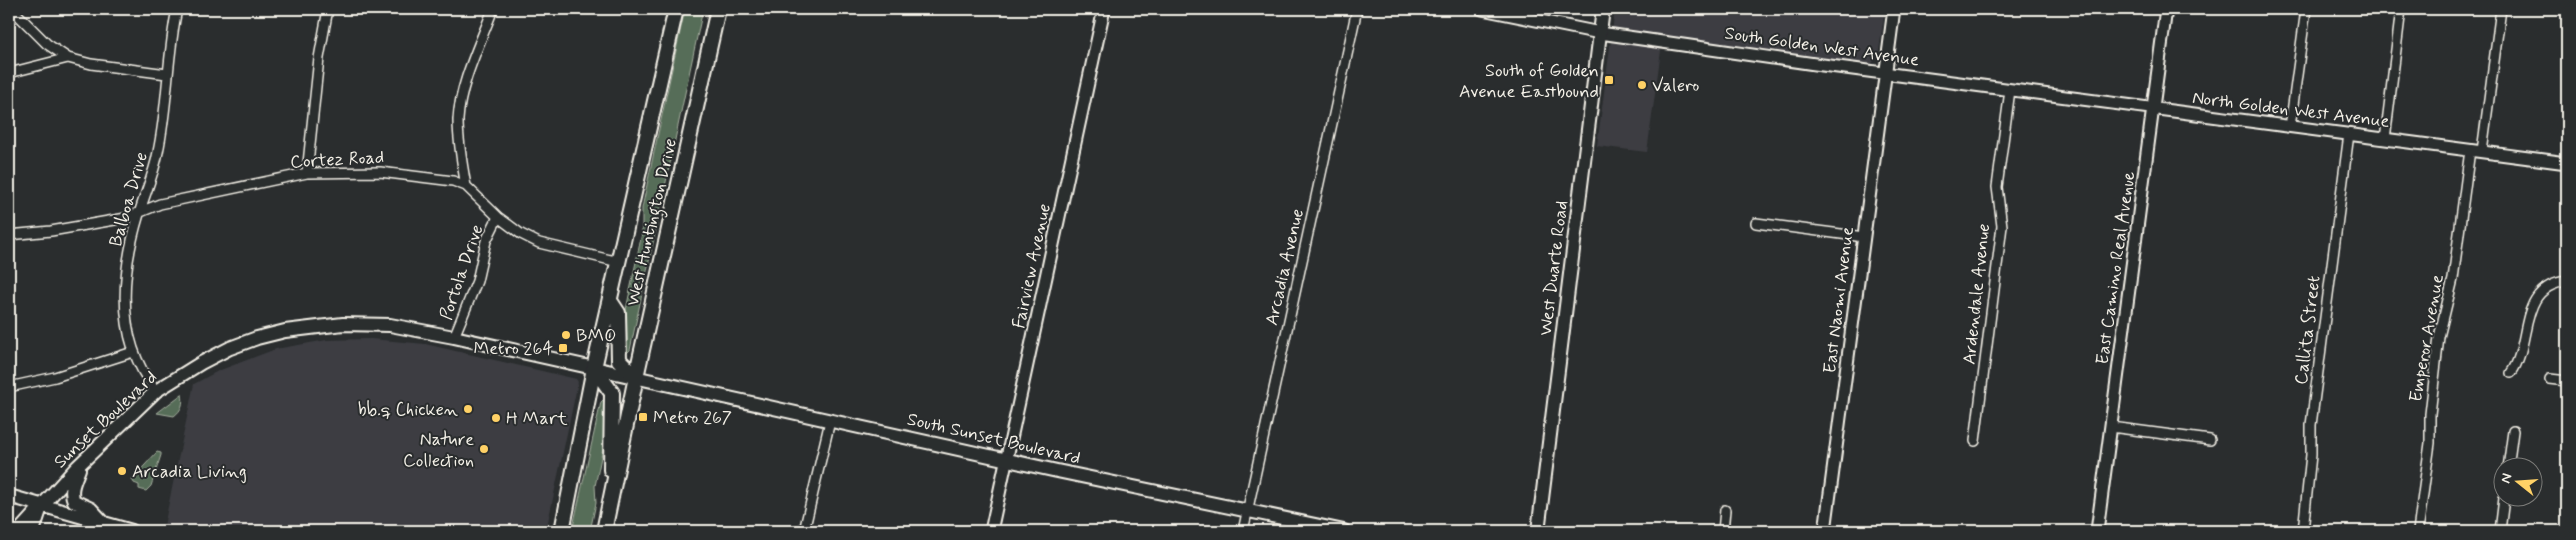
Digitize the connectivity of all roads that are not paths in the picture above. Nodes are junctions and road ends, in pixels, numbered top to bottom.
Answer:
1 (12, 9) edge
2 (177, 9) edge
3 (328, 9) edge
4 (492, 9) edge
5 (676, 9) edge
6 (718, 9) edge
7 (1104, 9) edge
8 (1357, 9) edge
9 (1482, 9) edge
10 (1603, 9) edge
11 (1894, 9) edge
12 (2166, 9) edge
13 (2306, 9) edge
14 (2401, 9) edge
15 (2502, 9) edge
16 (1600, 34) junction
17 (68, 58) junction
18 (9, 72) edge
19 (1886, 73) junction
20 (167, 74) junction
21 (2010, 90) junction
22 (2153, 109) junction
23 (2290, 127) junction
24 (2349, 134) junction
25 (2385, 139) junction
26 (2470, 150) junction
27 (2482, 151) junction
28 (2567, 163) edge
29 (307, 173) junction
30 (466, 186) junction
31 (139, 212) junction
32 (498, 217) junction
33 (1756, 223) dead end
34 (9, 235) edge
35 (1864, 237) junction
36 (618, 262) junction
37 (2567, 281) edge
38 (610, 301) junction
39 (454, 337) junction
40 (133, 352) junction
41 (594, 368) junction
42 (2511, 373) dead end
43 (636, 377) junction
44 (2550, 379) dead end
45 (2567, 381) edge
46 (9, 387) edge
47 (156, 391) junction
48 (830, 421) junction
49 (2111, 427) junction
50 (2513, 431) dead end
51 (2210, 440) dead end
52 (1975, 441) dead end
53 (2509, 458) edge
54 (1007, 460) junction
55 (82, 462) junction
56 (613, 486) junction
57 (9, 496) edge
58 (42, 506) junction
59 (2503, 508) edge
60 (1248, 510) junction
61 (1725, 510) dead end
62 (104, 524) junction
63 (19, 531) edge
64 (32, 531) edge
65 (132, 531) edge
66 (562, 531) edge
67 (604, 531) edge
68 (804, 531) edge
69 (991, 531) edge
70 (1243, 531) edge
71 (1344, 531) edge
72 (1538, 531) edge
73 (1723, 531) edge
74 (1825, 531) edge
75 (2097, 531) edge
76 (2304, 531) edge
77 (2418, 531) edge
78 (2500, 531) edge

1 - 17 street
2 - 20 street, Balboa Drive
3 - 29 street
4 - 30 street
5 - 36 main road, West Huntington Drive
6 - 43 main road, West Huntington Drive
7 - 54 street, Fairview Avenue
8 - 60 street, Arcadia Avenue
9 - 16 street, South Golden West Avenue
10 - 16 main road, West Duarte Road
11 - 19 street, East Naomi Avenue
12 - 22 street, East Camino Real Avenue
13 - 23 street
14 - 25 street
15 - 27 street
16 - 19 street, South Golden West Avenue
16 - 72 main road, West Duarte Road
17 - 18 street
17 - 20 street
19 - 21 street, South Golden West Avenue
19 - 35 street, East Naomi Avenue
20 - 31 street, Balboa Drive
21 - 22 street, North Golden West Avenue
21 - 52 street, Ardendale Avenue
22 - 23 street, North Golden West Avenue
22 - 49 street, East Camino Real Avenue
23 - 24 street, North Golden West Avenue
24 - 25 street, North Golden West Avenue
24 - 76 street, Callita Street
25 - 26 street, North Golden West Avenue
26 - 27 street, North Golden West Avenue
26 - 77 street, Emperor Avenue
27 - 28 street, North Golden West Avenue
29 - 30 street, Cortez Road
29 - 31 street, Cortez Road
30 - 32 street, Cortez Road
31 - 34 street, Cortez Road
31 - 40 street, Balboa Drive
32 - 36 street, Cortez Road
32 - 39 street, Portola Drive
33 - 35 street
35 - 74 street, East Naomi Avenue
36 - 38 main road, West Huntington Drive
37 - 42 street
38 - 41 main road, West Huntington Drive
38 - 43 main road
39 - 41 main road, Sunset Boulevard
39 - 47 main road, Sunset Boulevard
40 - 46 street
40 - 47 street, Balboa Drive
41 - 43 main road, Sunset Boulevard
41 - 56 main road
41 - 66 main road, West Huntington Drive
43 - 48 main road, South Sunset Boulevard
43 - 56 main road, West Huntington Drive
44 - 45 street
47 - 55 main road, Sunset Boulevard
48 - 54 main road, South Sunset Boulevard
48 - 68 street
49 - 51 street
49 - 75 street, East Camino Real Avenue
50 - 53 street
54 - 60 main road, South Sunset Boulevard
54 - 69 street, Fairview Avenue
55 - 58 main road, Sunset Boulevard
55 - 62 main road
56 - 67 main road, West Huntington Drive
57 - 58 main road
58 - 62 main road
58 - 63 main road, Sunset Boulevard
58 - 64 main road
59 - 78 street
60 - 70 street, Arcadia Avenue
60 - 71 main road, South Sunset Boulevard
61 - 73 street
62 - 65 main road

